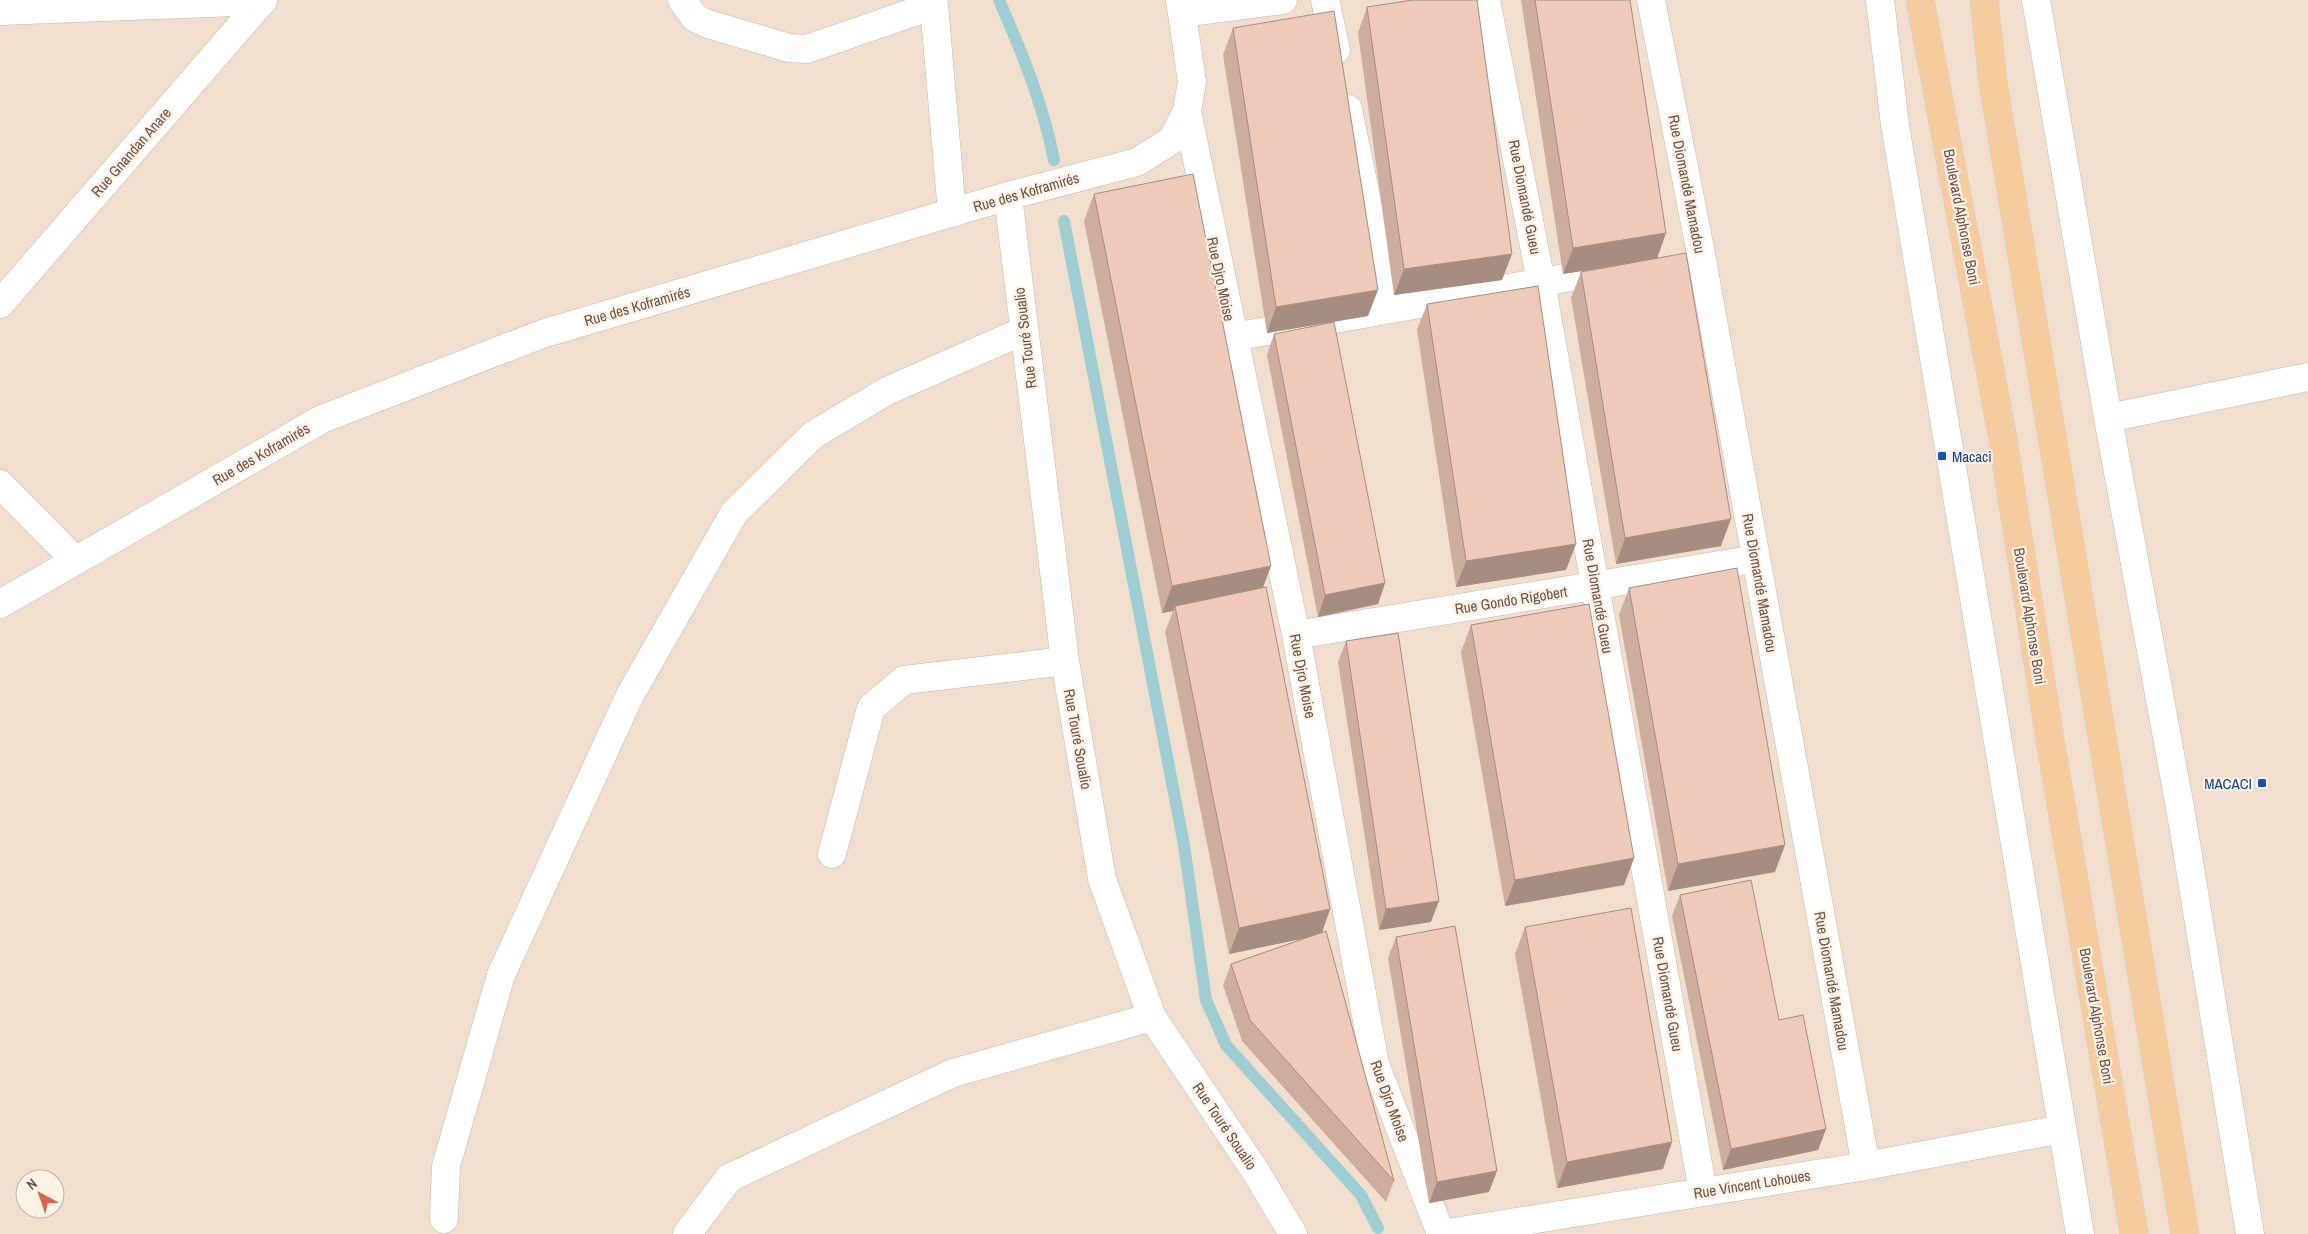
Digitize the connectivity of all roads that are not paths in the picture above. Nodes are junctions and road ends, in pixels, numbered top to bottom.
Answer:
1 (262, 0) edge
2 (682, 0) edge
3 (1283, 0) edge
4 (1325, 0) edge
5 (1486, 0) edge
6 (1651, 0) edge
7 (1880, 0) edge
8 (1920, 0) edge
9 (1984, 0) edge
10 (2036, 0) edge
11 (932, 3) edge
12 (1181, 7) edge
13 (0, 11) edge
14 (1187, 111) junction
15 (1008, 196) junction
16 (952, 213) junction
17 (1701, 254) junction
18 (1673, 259) edge
19 (1645, 264) edge
20 (1542, 282) junction
21 (0, 304) edge
22 (1389, 309) junction
23 (1023, 331) junction
24 (1233, 337) junction
25 (2308, 377) edge
26 (2108, 418) junction
27 (0, 484) edge
28 (1756, 559) junction
29 (76, 561) junction
30 (1596, 586) junction
31 (0, 604) edge
32 (1296, 636) junction
33 (1065, 661) junction
34 (832, 854) dead end
35 (1152, 1017) junction
36 (2062, 1129) junction
37 (1866, 1166) junction
38 (1704, 1192) junction
39 (444, 1219) dead end
40 (687, 1234) edge
41 (1293, 1234) edge
42 (1441, 1234) edge
43 (2080, 1234) edge
44 (2134, 1234) edge
45 (2185, 1234) edge
46 (2250, 1234) edge

1 - 13 street
1 - 21 street, Rue Gnandan Anare
2 - 11 street
3 - 12 street
4 - 22 street
5 - 20 street, Rue Diomandé Gueu
6 - 17 street, Rue Diomandé Mamadou
7 - 36 street
8 - 44 main road, Boulevard Alphonse Boni
9 - 45 main road
10 - 26 street
11 - 16 street
12 - 14 street, Rue des Koframirés
14 - 15 street, Rue des Koframirés
14 - 24 street, Rue Djro Moise
15 - 16 street, Rue des Koframirés
15 - 23 street, Rue Touré Soualio
16 - 29 street, Rue des Koframirés
17 - 18 street
17 - 28 street, Rue Diomandé Mamadou
19 - 20 street
20 - 22 street
20 - 30 street, Rue Diomandé Gueu
22 - 24 street
23 - 33 street, Rue Touré Soualio
23 - 39 street
24 - 32 street, Rue Djro Moise
25 - 26 street
26 - 46 street
27 - 29 street
28 - 30 street, Rue Gondo Rigobert
28 - 37 street, Rue Diomandé Mamadou
29 - 31 street, Rue des Koframirés
30 - 32 street, Rue Gondo Rigobert
30 - 38 street, Rue Diomandé Gueu
32 - 42 street, Rue Djro Moise
33 - 34 street
33 - 35 street, Rue Touré Soualio
35 - 40 street
35 - 41 street, Rue Touré Soualio
36 - 37 street, Rue Vincent Lohoues
36 - 43 street
37 - 38 street, Rue Vincent Lohoues
38 - 42 street, Rue Vincent Lohoues

